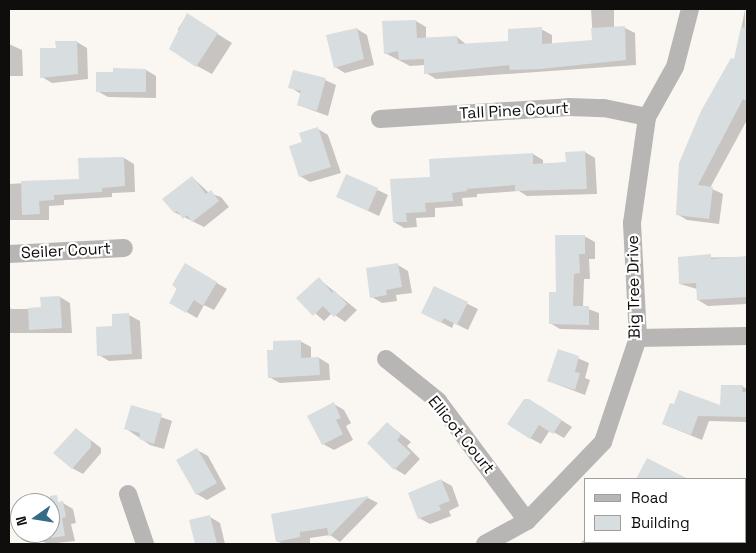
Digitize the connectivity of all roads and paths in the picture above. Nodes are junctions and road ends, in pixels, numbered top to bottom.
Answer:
1 (690, 9) edge
2 (647, 117) junction
3 (380, 119) dead end
4 (124, 248) dead end
5 (9, 254) edge
6 (747, 336) edge
7 (638, 338) junction
8 (386, 359) dead end
9 (128, 494) dead end
10 (527, 521) junction
11 (145, 544) edge
12 (484, 544) edge

1 - 2 street, Big Tree Drive
2 - 3 street, Tall Pine Court
2 - 7 street, Big Tree Drive
4 - 5 street, Seiler Court
6 - 7 street
7 - 10 street, Big Tree Drive
8 - 10 street, Ellicot Court
9 - 11 street
10 - 12 street, Big Tree Drive

